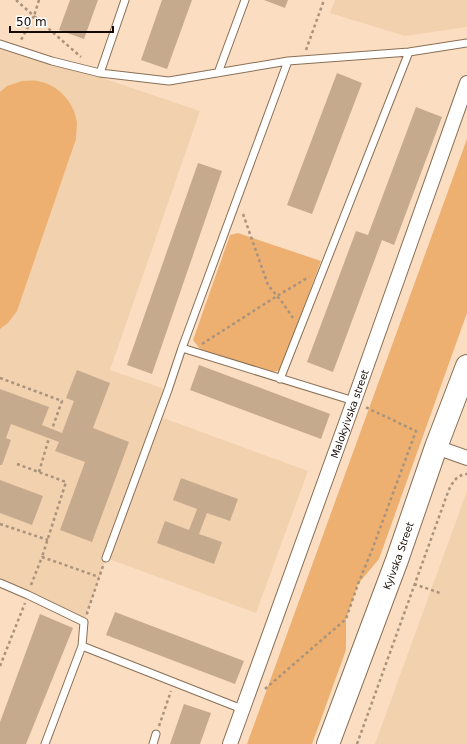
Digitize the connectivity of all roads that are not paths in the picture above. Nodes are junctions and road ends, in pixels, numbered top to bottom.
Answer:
1 (125, 0) edge
2 (246, 0) edge
3 (467, 43) edge
4 (0, 44) edge
5 (409, 52) junction
6 (288, 61) junction
7 (100, 73) junction
8 (218, 73) junction
9 (467, 83) edge
10 (182, 348) junction
11 (467, 366) edge
12 (280, 379) junction
13 (354, 401) junction
14 (436, 447) junction
15 (467, 458) edge
16 (106, 558) road end
17 (0, 584) edge
18 (82, 646) junction
19 (242, 709) junction
20 (156, 734) road end
21 (45, 744) edge
22 (153, 744) edge
23 (230, 744) edge
24 (328, 744) edge

1 - 7 lane
2 - 8 lane
3 - 5 lane
4 - 7 lane
5 - 6 lane
5 - 12 lane
6 - 8 lane
6 - 10 lane
7 - 8 lane
9 - 13 street, Malokyivska street
10 - 12 lane
10 - 16 lane
11 - 14 main road, Kyivska Street
12 - 13 lane
13 - 19 street, Malokyivska street
14 - 15 street
14 - 24 main road, Kyivska Street
17 - 18 lane
18 - 19 lane
18 - 21 lane
19 - 23 street, Malokyivska street
20 - 22 lane

